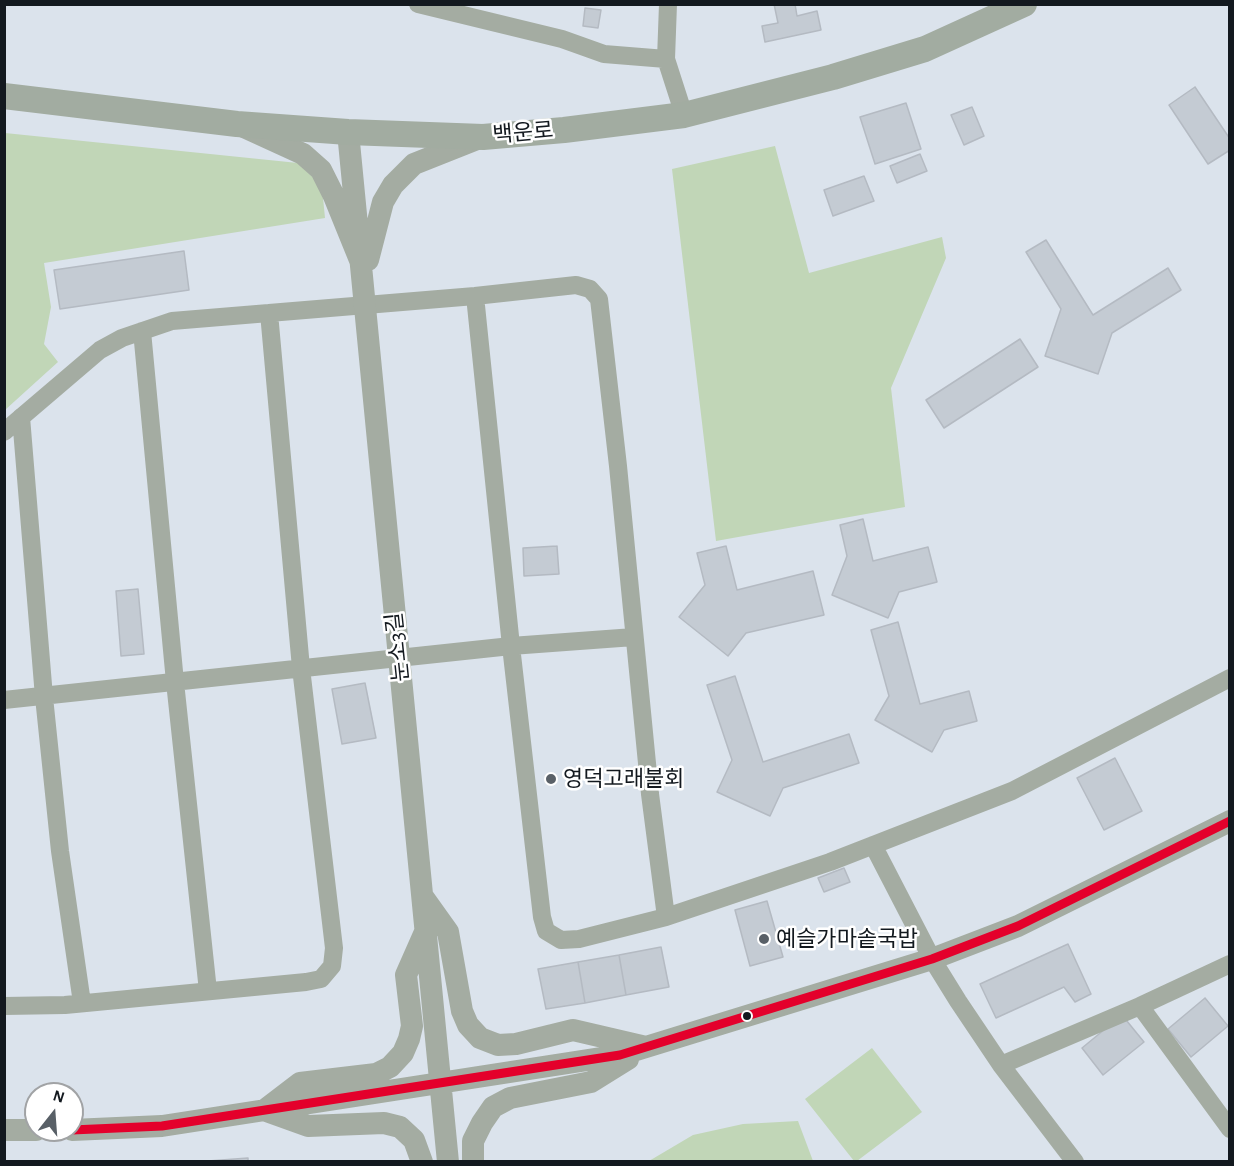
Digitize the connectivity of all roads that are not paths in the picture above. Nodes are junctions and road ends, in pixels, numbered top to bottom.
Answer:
1 (418, 4) edge
2 (668, 4) edge
3 (1024, 4) edge
4 (666, 59) junction
5 (4, 96) edge
6 (684, 115) junction
7 (237, 124) junction
8 (348, 132) junction
9 (483, 136) junction
10 (360, 260) junction
11 (475, 296) junction
12 (365, 305) junction
13 (269, 312) junction
14 (142, 331) junction
15 (21, 417) junction
16 (4, 432) edge
17 (634, 637) junction
18 (511, 646) junction
19 (399, 658) junction
20 (301, 668) junction
21 (1230, 678) edge
22 (175, 682) junction
23 (44, 697) junction
24 (4, 700) edge
25 (1230, 821) edge
26 (873, 845) junction
27 (422, 896) junction
28 (666, 916) junction
29 (426, 930) junction
30 (932, 959) junction
31 (1230, 964) edge
32 (208, 991) junction
33 (82, 1003) junction
34 (4, 1006) edge
35 (1140, 1006) junction
36 (647, 1047) junction
37 (1001, 1065) junction
38 (441, 1083) junction
39 (264, 1110) junction
40 (84, 1129) edge
41 (1230, 1129) edge
42 (4, 1130) edge
43 (24, 1130) edge
44 (422, 1161) edge
45 (448, 1161) edge
46 (473, 1161) edge
47 (1075, 1161) edge

1 - 4 street
2 - 4 street
3 - 6 main road, 백운로
4 - 6 street
5 - 7 main road, 백운로
6 - 9 main road, 백운로
7 - 8 main road, 백운로
7 - 10 street
8 - 9 main road, 백운로
8 - 10 street, 눈소3길
9 - 10 street
10 - 12 street, 눈소3길
11 - 12 street
11 - 17 street
11 - 18 street
12 - 13 street
12 - 19 street, 눈소3길
13 - 14 street
13 - 20 street
14 - 15 street
14 - 22 street
15 - 16 street
15 - 23 street
17 - 18 street
17 - 28 street
18 - 19 street
18 - 28 street
19 - 20 street
19 - 27 street, 눈소3길
20 - 22 street
20 - 32 street
21 - 26 street
22 - 23 street
22 - 32 street
23 - 24 street
23 - 33 street
25 - 30 street
26 - 28 street
26 - 30 street
27 - 29 street, 눈소3길
27 - 36 street
29 - 38 street, 눈소3길
29 - 39 street
30 - 36 street
30 - 37 street
31 - 35 street
32 - 33 street
33 - 34 street
35 - 37 street
35 - 41 street
36 - 38 street
36 - 46 street
37 - 47 street
38 - 39 street
38 - 45 street, 눈소3길
39 - 40 street
39 - 44 street
42 - 43 street

